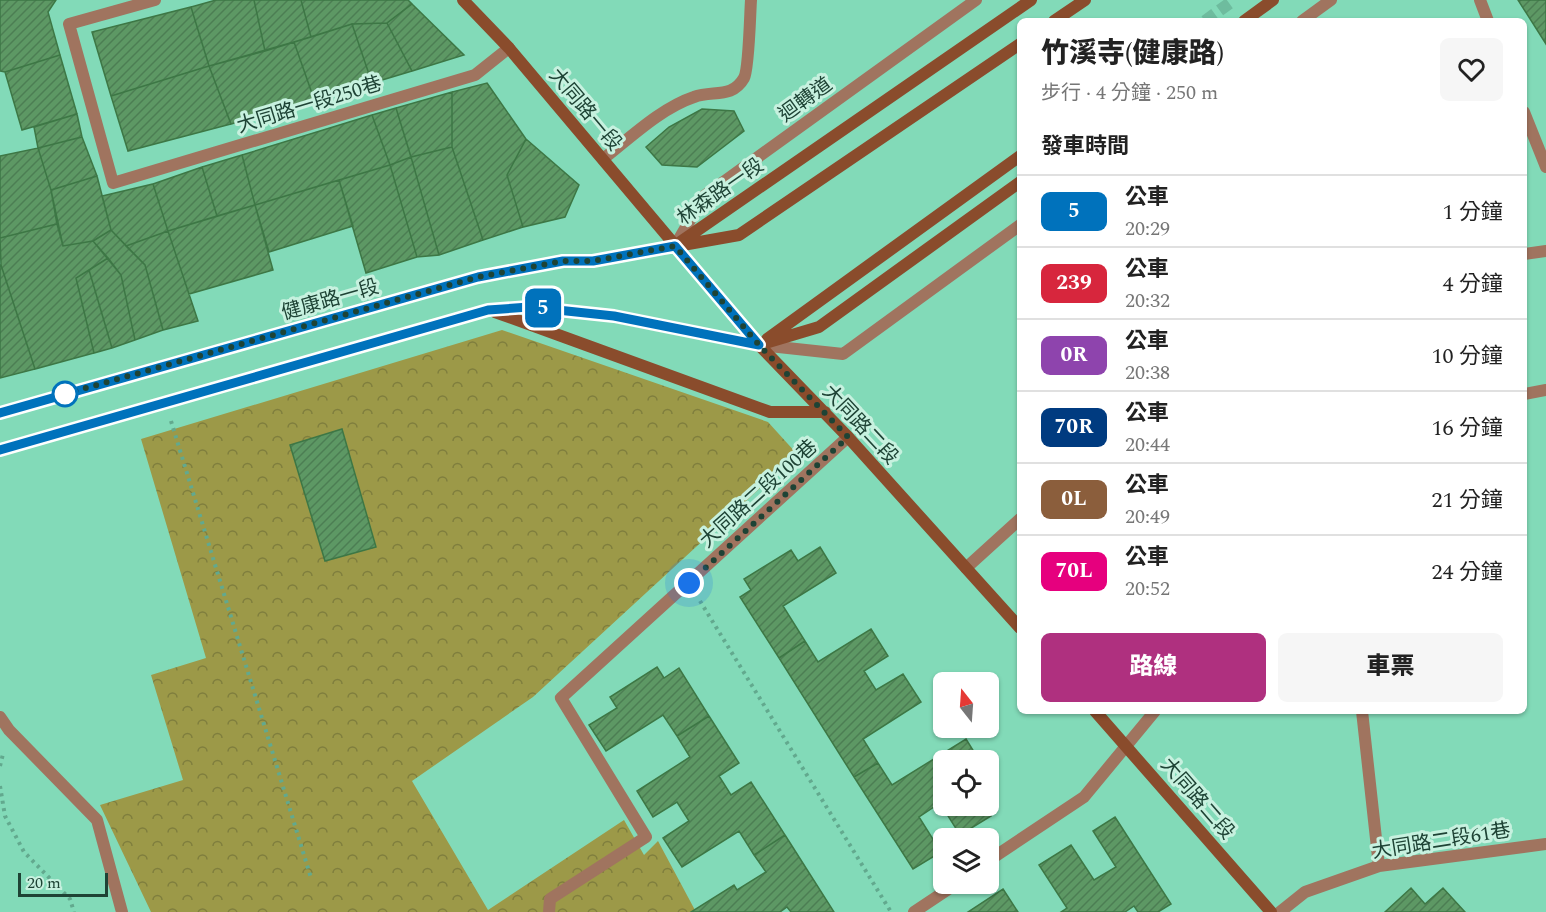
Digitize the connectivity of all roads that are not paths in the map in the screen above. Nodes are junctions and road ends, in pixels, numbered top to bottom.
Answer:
1 (155, 0) edge
2 (463, 0) edge
3 (751, 0) edge
4 (976, 0) edge
5 (1031, 0) edge
6 (1085, 0) edge
7 (1273, 0) edge
8 (1331, 0) edge
9 (1480, 0) edge
10 (1058, 18) edge
11 (1248, 18) edge
12 (1306, 18) edge
13 (1487, 18) edge
14 (1017, 46) edge
15 (509, 48) junction
16 (1527, 120) edge
17 (1017, 158) edge
18 (603, 159) junction
19 (1546, 167) edge
20 (1017, 184) edge
21 (1017, 227) edge
22 (675, 246) junction
23 (1546, 251) edge
24 (1527, 254) edge
25 (488, 310) junction
26 (759, 345) junction
27 (1546, 390) edge
28 (1527, 393) edge
29 (825, 412) junction
30 (0, 413) edge
31 (848, 437) junction
32 (0, 450) edge
33 (1017, 522) edge
34 (966, 568) junction
35 (1017, 625) edge
36 (1098, 714) edge
37 (1153, 714) edge
38 (1362, 714) edge
39 (0, 717) edge
40 (1126, 746) junction
41 (1546, 844) edge
42 (999, 854) edge
43 (1379, 866) junction
44 (941, 894) edge
45 (122, 912) edge
46 (549, 912) edge
47 (914, 912) edge
48 (1271, 912) edge
49 (1280, 912) edge

1 - 15 lane, 大同路一段250巷
2 - 15 street, 大同路一段
3 - 18 lane
4 - 22 lane, 迴轉道
5 - 22 street, 林森路一段
6 - 10 street
7 - 11 street
8 - 12 lane
9 - 13 lane
14 - 22 street, 林森路一段
15 - 18 street, 大同路一段
16 - 19 lane
17 - 26 street
18 - 22 street, 大同路一段
20 - 26 street
21 - 26 lane
22 - 26 street, 大同路二段
22 - 30 street, 健康路一段
23 - 24 lane
25 - 26 street
25 - 29 street
25 - 32 street
26 - 29 street, 大同路二段
27 - 28 lane
29 - 31 street, 大同路二段
31 - 34 street, 大同路二段
31 - 46 lane, 大同路二段100巷
33 - 34 lane
34 - 35 street, 大同路二段
36 - 40 street, 大同路二段
37 - 40 lane
38 - 43 lane
39 - 45 lane
40 - 42 lane
40 - 48 street, 大同路二段
41 - 43 lane, 大同路二段61巷
43 - 49 lane, 大同路二段61巷
44 - 47 lane

